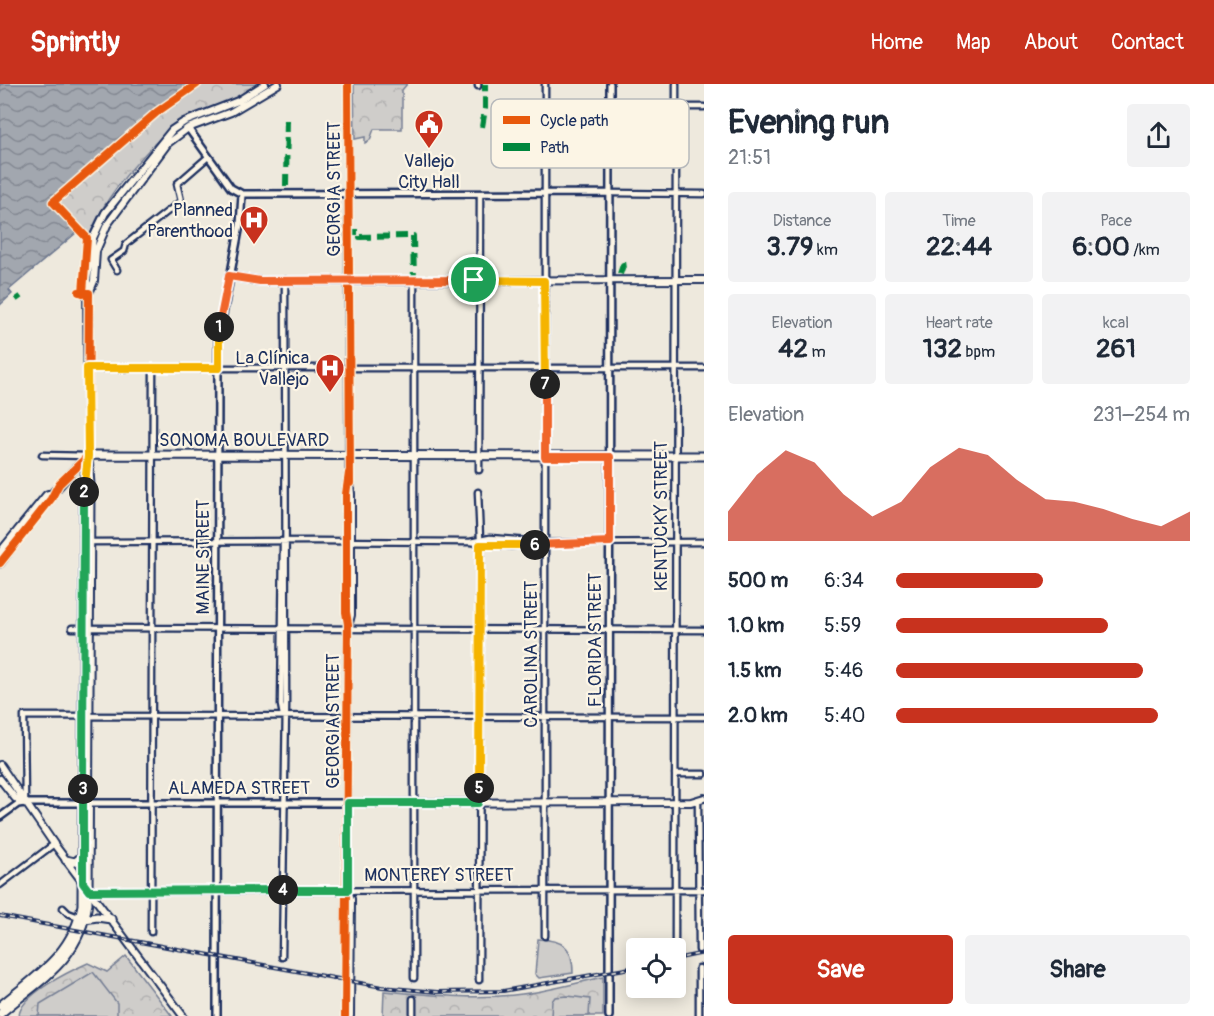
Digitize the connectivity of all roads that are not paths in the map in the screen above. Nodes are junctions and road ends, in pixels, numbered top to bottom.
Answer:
1 (265, 84) edge
2 (278, 84) edge
3 (348, 84) edge
4 (704, 106) edge
5 (689, 107) edge
6 (186, 125) junction
7 (208, 157) junction
8 (545, 168) edge
9 (610, 168) edge
10 (675, 168) edge
11 (610, 193) junction
12 (675, 193) junction
13 (242, 194) junction
14 (349, 194) junction
15 (480, 194) junction
16 (545, 194) junction
17 (704, 194) edge
18 (117, 270) dead end
19 (229, 276) junction
20 (285, 280) junction
21 (479, 280) junction
22 (610, 280) junction
23 (675, 280) junction
24 (704, 280) edge
25 (349, 281) junction
26 (414, 281) junction
27 (544, 281) junction
28 (284, 367) junction
29 (348, 367) junction
30 (414, 367) junction
31 (87, 368) junction
32 (153, 368) junction
33 (219, 368) junction
34 (478, 368) junction
35 (545, 368) junction
36 (610, 368) junction
37 (704, 368) edge
38 (675, 369) junction
39 (349, 454) junction
40 (414, 454) junction
41 (42, 455) dead end
42 (152, 455) junction
43 (218, 455) junction
44 (284, 455) junction
45 (88, 456) junction
46 (704, 456) edge
47 (478, 457) junction
48 (545, 457) junction
49 (610, 457) junction
50 (675, 457) junction
51 (478, 470) dead end
52 (62, 480) junction
53 (84, 484) junction
54 (478, 492) dead end
55 (53, 493) junction
56 (480, 539) junction
57 (283, 541) junction
58 (348, 541) junction
59 (89, 542) junction
60 (153, 542) junction
61 (218, 542) junction
62 (470, 542) junction
63 (610, 542) junction
64 (674, 542) junction
65 (704, 542) edge
66 (415, 543) junction
67 (544, 543) junction
68 (480, 545) junction
69 (0, 553) edge
70 (0, 563) edge
71 (348, 626) junction
72 (72, 628) dead end
73 (86, 628) junction
74 (218, 628) junction
75 (413, 628) junction
76 (152, 629) junction
77 (283, 629) junction
78 (479, 629) junction
79 (544, 629) junction
80 (610, 630) junction
81 (675, 630) junction
82 (704, 630) edge
83 (284, 715) junction
84 (86, 716) junction
85 (153, 716) junction
86 (218, 716) junction
87 (348, 717) junction
88 (414, 717) junction
89 (479, 717) junction
90 (544, 717) junction
91 (610, 717) junction
92 (676, 717) junction
93 (704, 717) edge
94 (0, 765) edge
95 (675, 774) junction
96 (704, 774) edge
97 (0, 779) edge
98 (701, 799) edge
99 (609, 802) junction
100 (675, 802) junction
101 (25, 803) junction
102 (86, 803) junction
103 (152, 803) junction
104 (217, 803) junction
105 (283, 803) junction
106 (348, 803) junction
107 (413, 803) junction
108 (478, 803) junction
109 (545, 803) junction
110 (0, 817) edge
111 (54, 844) junction
112 (83, 856) junction
113 (66, 860) junction
114 (83, 883) junction
115 (0, 885) edge
116 (151, 890) junction
117 (217, 890) junction
118 (283, 890) junction
119 (348, 890) junction
120 (544, 890) junction
121 (609, 890) junction
122 (675, 890) junction
123 (702, 890) edge
124 (89, 891) junction
125 (413, 891) junction
126 (479, 891) junction
127 (63, 908) dead end
128 (82, 919) junction
129 (111, 919) junction
130 (151, 932) dead end
131 (544, 936) dead end
132 (675, 938) edge
133 (699, 950) dead end
134 (282, 957) dead end
135 (699, 968) dead end
136 (702, 977) edge
137 (414, 978) dead end
138 (480, 980) dead end
139 (413, 999) dead end
140 (0, 1006) edge
141 (0, 1014) edge
142 (183, 1016) edge
143 (217, 1016) edge
144 (345, 1016) edge
145 (350, 1016) edge
146 (413, 1016) edge
147 (609, 1016) edge
148 (699, 1016) edge

1 - 6 main road
2 - 6 main road
3 - 14 main road, GEORGIA STREET
4 - 5 street
6 - 7 street
6 - 31 main road
7 - 13 street
7 - 18 street
8 - 16 street, CAROLINA STREET
9 - 11 street, FLORIDA STREET
10 - 12 street, KENTUCKY STREET
11 - 12 street
11 - 16 street
11 - 22 street, FLORIDA STREET
12 - 17 street
12 - 23 street, KENTUCKY STREET
13 - 14 street
13 - 19 street, MAINE STREET
14 - 15 street
14 - 25 main road, GEORGIA STREET
15 - 16 street
15 - 21 street
16 - 27 street, CAROLINA STREET
19 - 20 street
19 - 33 street, MAINE STREET
20 - 25 street
20 - 28 street
21 - 26 main road
21 - 27 main road
21 - 34 street
22 - 23 main road
22 - 27 main road
22 - 36 street, FLORIDA STREET
23 - 24 main road
23 - 38 street, KENTUCKY STREET
25 - 26 main road
25 - 29 main road, GEORGIA STREET
26 - 30 street
27 - 35 street, CAROLINA STREET
28 - 29 street
28 - 33 street
28 - 44 street
29 - 30 street
29 - 39 main road, GEORGIA STREET
30 - 34 street
30 - 40 street
31 - 32 street
31 - 45 main road
32 - 33 street
32 - 42 street
33 - 43 street, MAINE STREET
34 - 35 street
34 - 47 street
35 - 36 street
35 - 48 street, CAROLINA STREET
36 - 38 street
36 - 49 street, FLORIDA STREET
37 - 38 street
38 - 50 street, KENTUCKY STREET
39 - 40 main road, SONOMA BOULEVARD
39 - 44 main road, SONOMA BOULEVARD
39 - 58 main road, GEORGIA STREET
40 - 47 main road, SONOMA BOULEVARD
40 - 66 street
41 - 45 street
42 - 43 main road, SONOMA BOULEVARD
42 - 45 main road, SONOMA BOULEVARD
42 - 60 street
43 - 44 main road, SONOMA BOULEVARD
43 - 61 street, MAINE STREET
44 - 57 street
45 - 52 main road
45 - 53 main road
45 - 59 main road
46 - 50 main road, SONOMA BOULEVARD
47 - 48 main road, SONOMA BOULEVARD
47 - 51 street
48 - 49 main road, SONOMA BOULEVARD
48 - 67 street, CAROLINA STREET
49 - 50 main road, SONOMA BOULEVARD
49 - 63 street, FLORIDA STREET
50 - 64 street, KENTUCKY STREET
52 - 53 main road
52 - 55 main road
53 - 73 main road
54 - 56 street
55 - 69 main road
55 - 70 main road
56 - 62 street
56 - 67 street
57 - 58 street
57 - 61 street
57 - 77 street
58 - 66 street
58 - 71 main road, GEORGIA STREET
59 - 60 street
59 - 73 main road
60 - 61 street
60 - 76 street
61 - 74 street, MAINE STREET
62 - 66 street
62 - 68 street
63 - 64 street
63 - 67 street
63 - 80 street, FLORIDA STREET
64 - 65 street
64 - 81 street, KENTUCKY STREET
66 - 75 street
67 - 68 street
67 - 79 street, CAROLINA STREET
68 - 78 street
71 - 75 street
71 - 77 street
71 - 87 main road, GEORGIA STREET
72 - 73 street
73 - 76 street
73 - 84 main road
74 - 76 street
74 - 77 street
74 - 86 street, MAINE STREET
75 - 78 street
75 - 88 street
76 - 85 street
77 - 83 street
78 - 79 street
78 - 89 street
79 - 80 street
79 - 90 street, CAROLINA STREET
80 - 81 street
80 - 91 street, FLORIDA STREET
81 - 82 street
81 - 92 street, KENTUCKY STREET
83 - 86 street
83 - 87 street
83 - 105 street
84 - 85 street
84 - 101 street
84 - 102 main road
85 - 86 street
85 - 103 street
86 - 104 street, MAINE STREET
87 - 88 street
87 - 106 main road, GEORGIA STREET
88 - 89 street
88 - 107 street
89 - 90 street
89 - 108 street
90 - 91 street
90 - 109 street, CAROLINA STREET
91 - 92 street
91 - 99 street, FLORIDA STREET
92 - 93 street
92 - 95 street, KENTUCKY STREET
94 - 101 main road
95 - 96 street
95 - 100 street, KENTUCKY STREET
97 - 101 main road
98 - 100 main road, ALAMEDA STREET
98 - 123 street
99 - 100 main road, ALAMEDA STREET
99 - 109 main road, ALAMEDA STREET
99 - 121 street, FLORIDA STREET
100 - 122 street, KENTUCKY STREET
101 - 102 street, ALAMEDA STREET
101 - 110 street
101 - 111 main road
102 - 103 street, ALAMEDA STREET
102 - 112 main road
102 - 124 main road
103 - 104 street, ALAMEDA STREET
103 - 116 street
104 - 105 street, ALAMEDA STREET
104 - 117 street, MAINE STREET
105 - 106 street, ALAMEDA STREET
105 - 118 street
106 - 107 main road, ALAMEDA STREET
106 - 119 main road, GEORGIA STREET
107 - 108 main road, ALAMEDA STREET
107 - 125 street
108 - 109 main road, ALAMEDA STREET
108 - 126 street
109 - 120 street, CAROLINA STREET
111 - 113 main road
111 - 115 street
112 - 113 main road
112 - 114 main road
113 - 114 main road
114 - 124 main road
114 - 128 main road
116 - 117 street, MONTEREY STREET
116 - 124 street, MONTEREY STREET
116 - 130 street
117 - 118 street, MONTEREY STREET
117 - 143 street, MAINE STREET
118 - 119 street, MONTEREY STREET
118 - 134 street
119 - 125 street, MONTEREY STREET
119 - 144 main road, GEORGIA STREET
119 - 145 main road, GEORGIA STREET
120 - 121 street, MONTEREY STREET
120 - 126 street, MONTEREY STREET
120 - 131 street, CAROLINA STREET
121 - 122 street, MONTEREY STREET
121 - 147 street, FLORIDA STREET
122 - 123 street, MONTEREY STREET
122 - 132 street, KENTUCKY STREET
123 - 133 street
124 - 128 main road
124 - 129 main road
125 - 126 street, MONTEREY STREET
125 - 137 street
126 - 138 street
127 - 128 street
128 - 129 main road
128 - 140 main road
128 - 141 main road
129 - 142 main road
135 - 136 street
136 - 148 street
139 - 146 street

